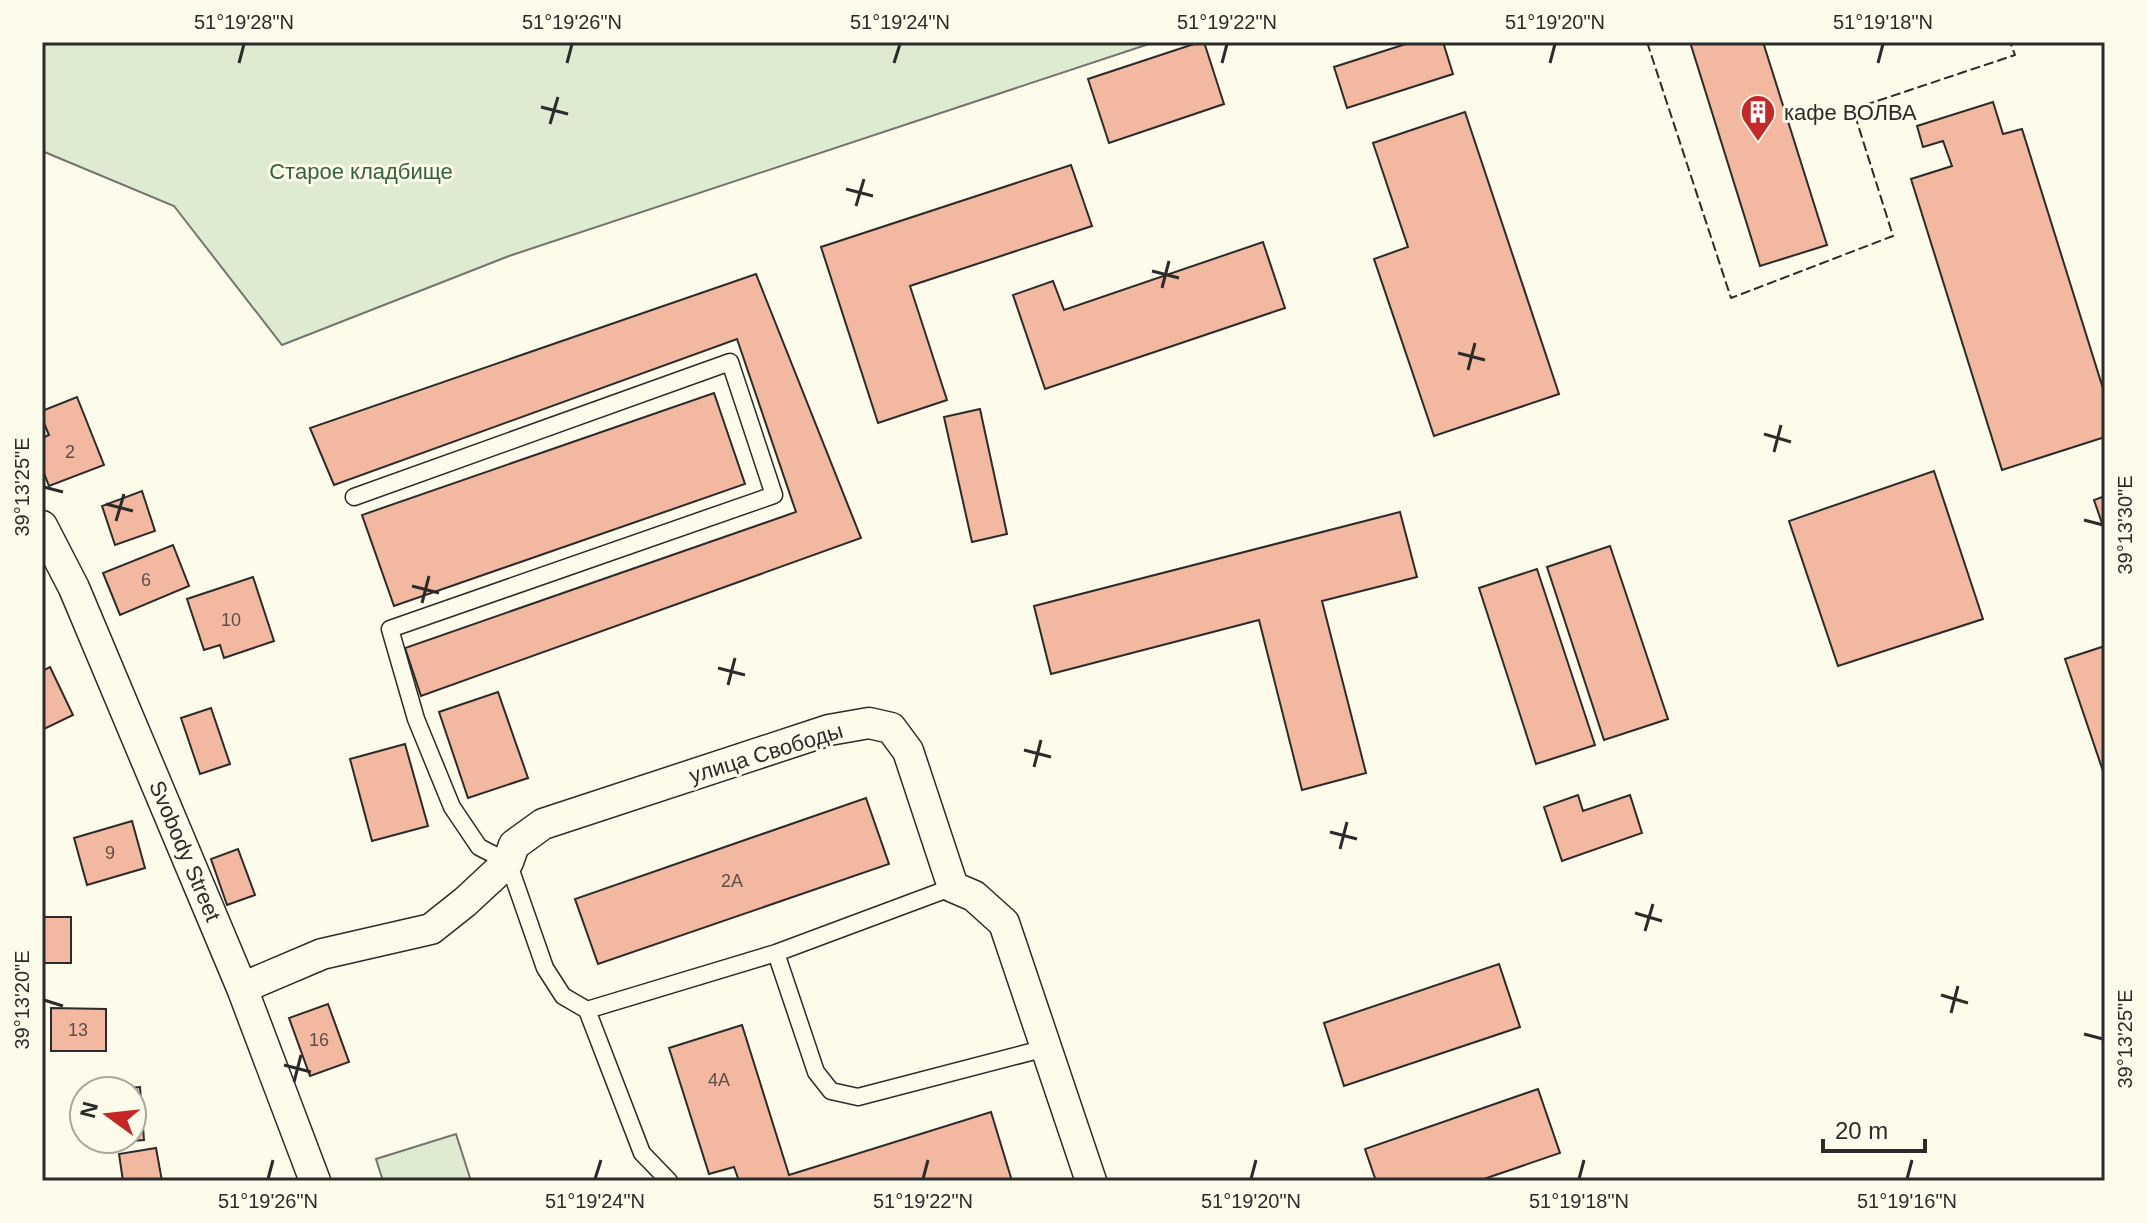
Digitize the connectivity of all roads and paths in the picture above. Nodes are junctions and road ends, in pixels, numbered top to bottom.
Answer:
1 (354, 497) dead end
2 (42, 526) edge
3 (508, 862) junction
4 (953, 887) junction
5 (776, 953) junction
6 (242, 988) junction
7 (587, 1010) junction
8 (1046, 1048) junction
9 (315, 1181) edge
10 (669, 1181) edge
11 (1091, 1181) edge

1 - 3 lane
2 - 6 street, Svobody Street
3 - 4 street, улица Свободы
3 - 6 street, улица Свободы
3 - 7 lane
4 - 5 lane
4 - 8 street
5 - 7 lane
5 - 8 lane
6 - 9 street, Svobody Street
7 - 10 lane
8 - 11 street

